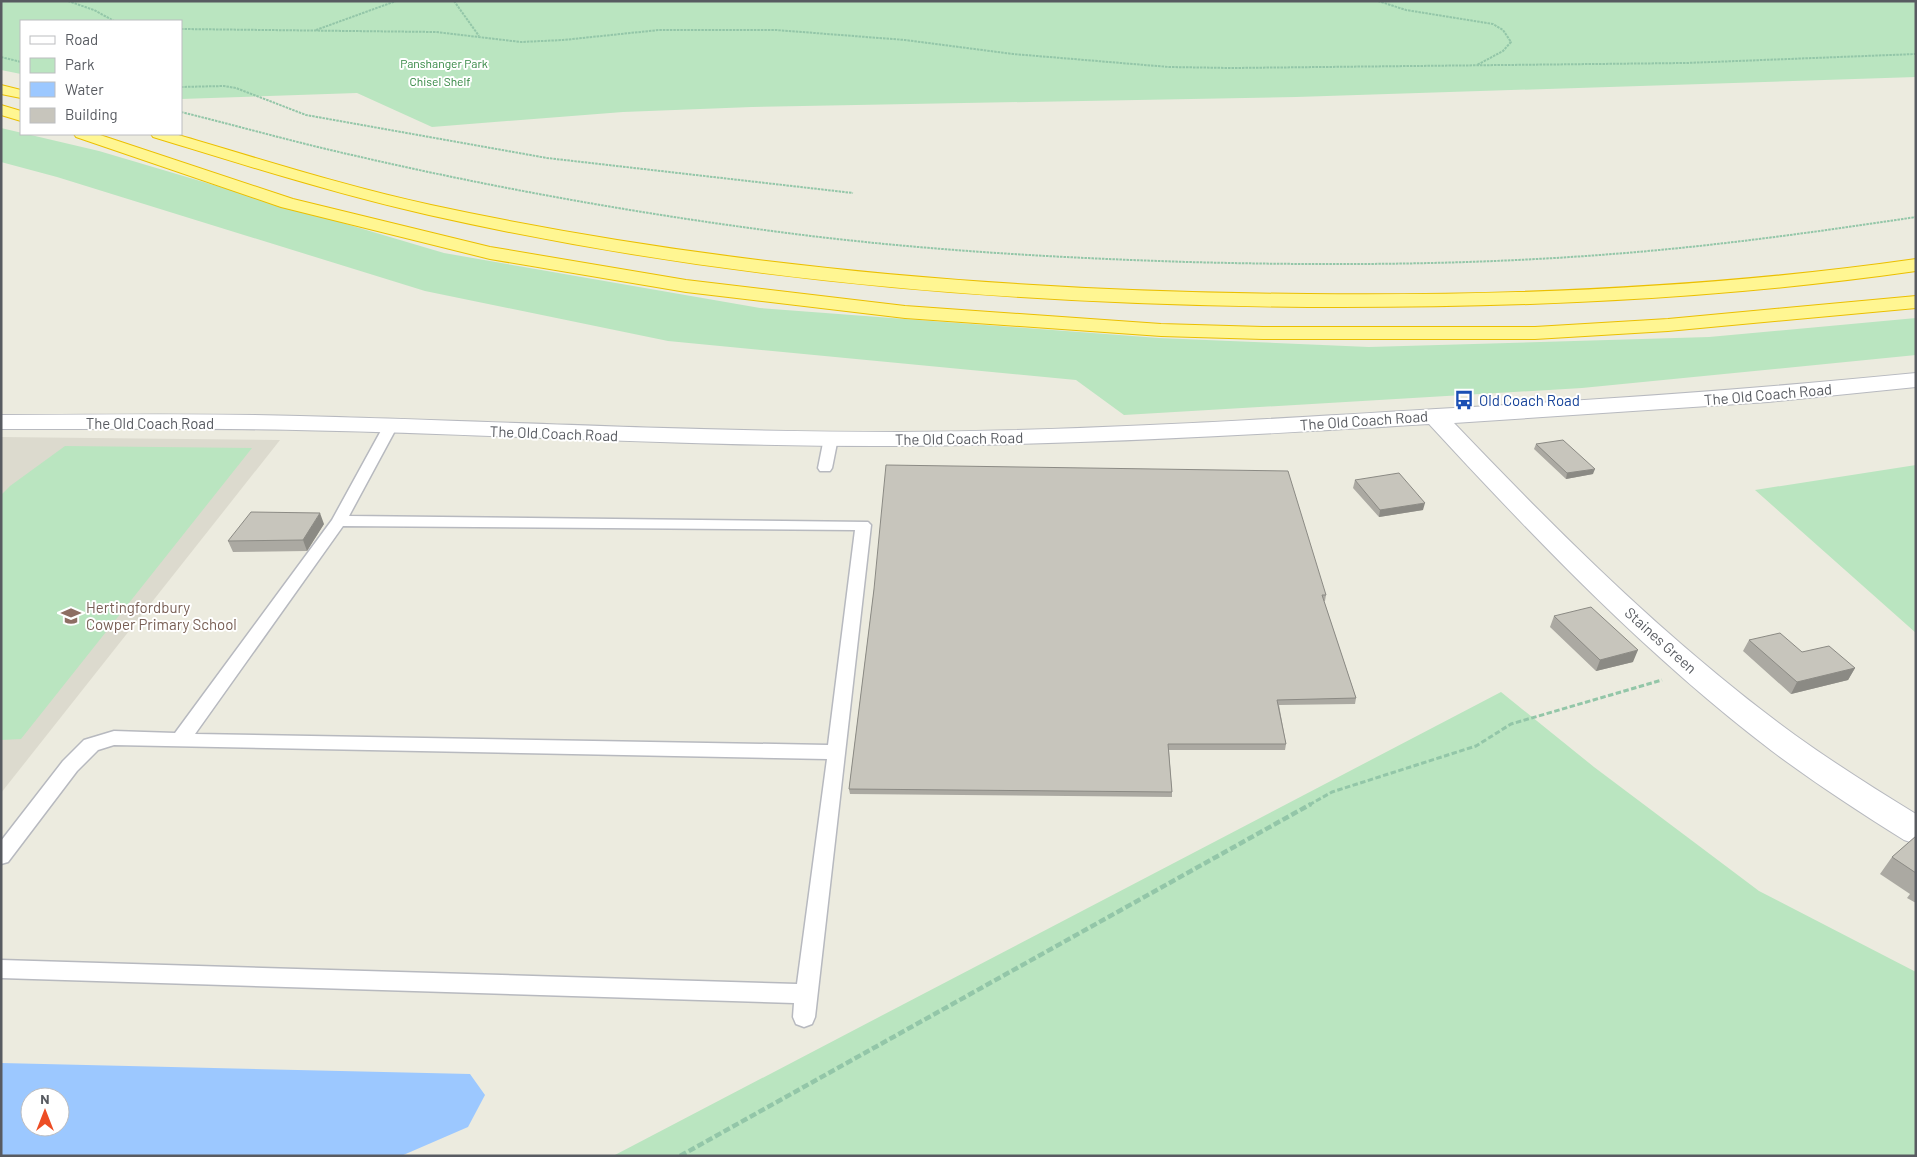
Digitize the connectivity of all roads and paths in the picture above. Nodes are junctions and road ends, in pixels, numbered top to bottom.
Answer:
1 (68, 1) edge
2 (396, 1) edge
3 (454, 1) edge
4 (1378, 1) edge
5 (112, 20) edge
6 (182, 29) edge
7 (314, 31) junction
8 (479, 36) junction
9 (1916, 54) edge
10 (1, 57) edge
11 (20, 62) edge
12 (1476, 65) junction
13 (182, 87) edge
14 (1, 89) edge
15 (20, 94) edge
16 (1, 110) edge
17 (182, 112) edge
18 (20, 116) edge
19 (85, 135) edge
20 (162, 135) edge
21 (853, 193) dead end
22 (1916, 217) edge
23 (1916, 265) edge
24 (1916, 302) edge
25 (1916, 380) edge
26 (1434, 416) junction
27 (1, 422) edge
28 (390, 427) junction
29 (831, 438) junction
30 (825, 468) dead end
31 (339, 521) junction
32 (1694, 670) junction
33 (180, 740) junction
34 (837, 752) junction
35 (1916, 831) edge
36 (1, 856) edge
37 (1, 969) edge
38 (806, 994) junction
39 (804, 1018) dead end
40 (680, 1156) edge

1 - 5 path
2 - 7 path
3 - 8 path
4 - 12 path
6 - 7 path
7 - 8 path
8 - 12 path
9 - 12 path
10 - 11 path
13 - 21 path
14 - 15 highway
16 - 18 highway
17 - 22 path
19 - 24 highway
20 - 23 highway
25 - 26 street, The Old Coach Road
26 - 29 street, The Old Coach Road
26 - 32 street, Staines Green
27 - 28 street, The Old Coach Road
28 - 29 street, The Old Coach Road
28 - 31 lane
29 - 30 lane
31 - 33 lane
31 - 34 lane
32 - 35 street, Staines Green
32 - 40 path
33 - 34 lane
33 - 36 lane
34 - 38 lane
37 - 38 lane
38 - 39 lane

